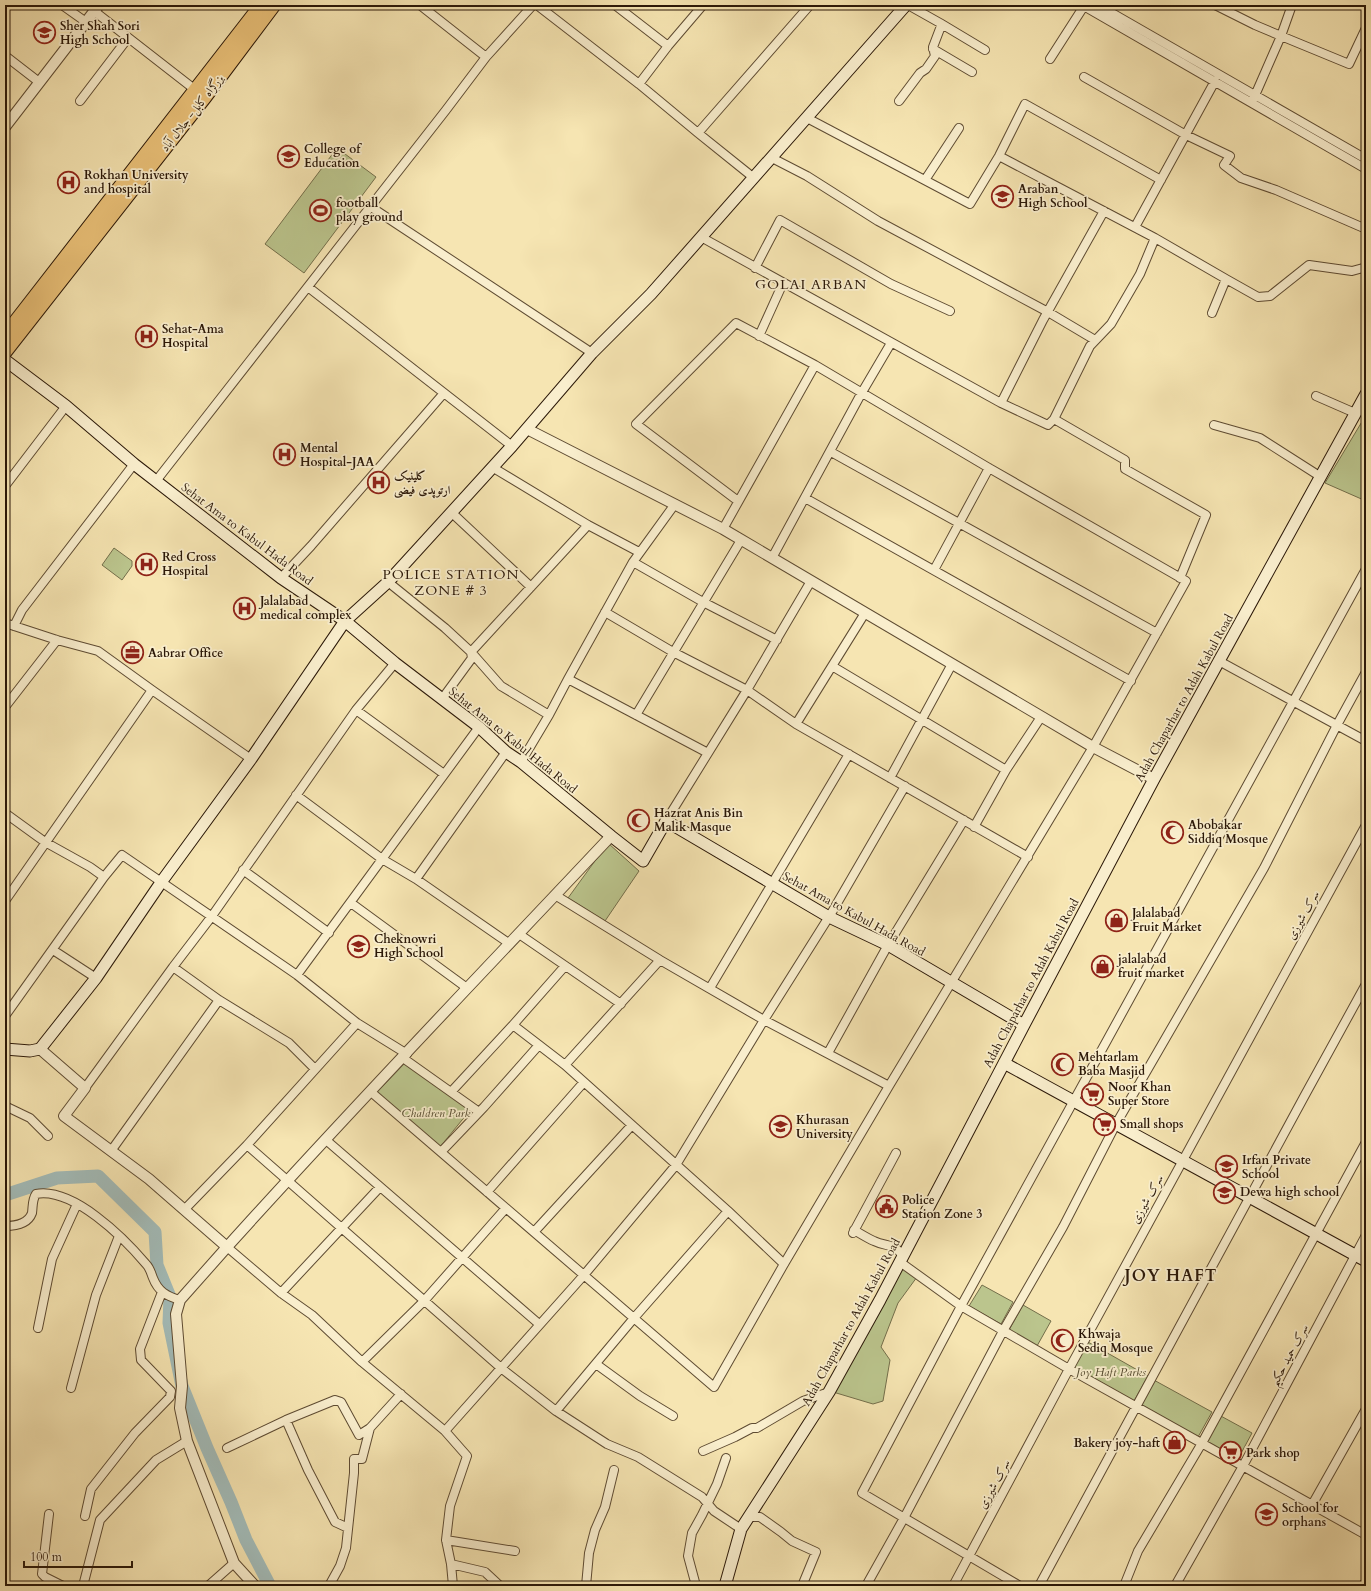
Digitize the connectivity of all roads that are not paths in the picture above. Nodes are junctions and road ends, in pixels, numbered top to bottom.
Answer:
1 (62, 5) edge
2 (261, 5) edge
3 (274, 5) edge
4 (533, 5) edge
5 (537, 5) edge
6 (615, 5) edge
7 (703, 5) edge
8 (810, 5) edge
9 (907, 5) edge
10 (1098, 5) edge
11 (1215, 5) edge
12 (1292, 5) edge
13 (423, 6) edge
14 (1083, 6) edge
15 (97, 8) edge
16 (86, 22) junction
17 (940, 23) junction
18 (1366, 28) edge
19 (1281, 36) junction
20 (128, 38) junction
21 (668, 46) junction
22 (933, 49) junction
23 (985, 50) dead end
24 (486, 57) junction
25 (8, 58) dead end
26 (1050, 59) dead end
27 (972, 72) dead end
28 (1084, 77) dead end
29 (1215, 81) junction
30 (39, 82) junction
31 (638, 84) junction
32 (200, 93) junction
33 (1253, 99) junction
34 (80, 101) dead end
35 (899, 102) dead end
36 (807, 118) junction
37 (5, 126) edge
38 (959, 128) dead end
39 (698, 133) junction
40 (1186, 135) junction
41 (999, 156) junction
42 (772, 158) junction
43 (1366, 159) edge
44 (1366, 169) edge
45 (754, 178) junction
46 (925, 180) junction
47 (1161, 180) junction
48 (371, 207) junction
49 (1104, 211) junction
50 (1135, 227) junction
51 (1366, 229) edge
52 (701, 237) junction
53 (1155, 238) junction
54 (755, 268) junction
55 (1366, 269) edge
56 (1226, 279) junction
57 (783, 283) junction
58 (308, 286) junction
59 (950, 311) dead end
60 (1048, 312) junction
61 (1212, 313) dead end
62 (5, 335) edge
63 (759, 336) junction
64 (1095, 340) junction
65 (891, 343) junction
66 (5, 352) edge
67 (592, 353) junction
68 (5, 360) edge
69 (815, 365) junction
70 (444, 393) junction
71 (861, 394) junction
72 (1366, 394) edge
73 (1316, 396) dead end
74 (1001, 403) junction
75 (66, 406) junction
76 (1355, 413) junction
77 (1054, 419) junction
78 (1214, 425) dead end
79 (526, 429) junction
80 (512, 446) junction
81 (830, 452) junction
82 (134, 464) junction
83 (492, 467) junction
84 (989, 468) junction
85 (1321, 477) junction
86 (156, 481) junction
87 (5, 486) edge
88 (805, 498) junction
89 (738, 501) junction
90 (675, 504) junction
91 (451, 512) junction
92 (959, 523) junction
93 (588, 525) junction
94 (723, 530) junction
95 (741, 540) junction
96 (639, 552) junction
97 (772, 558) junction
98 (633, 562) junction
99 (1366, 568) edge
100 (934, 570) junction
101 (281, 578) junction
102 (1180, 578) junction
103 (811, 581) junction
104 (388, 582) junction
105 (531, 587) junction
106 (703, 602) junction
107 (605, 612) junction
108 (865, 613) junction
109 (345, 622) junction
110 (5, 623) edge
111 (14, 626) junction
112 (1157, 633) junction
113 (57, 640) junction
114 (777, 640) junction
115 (471, 652) junction
116 (673, 652) junction
117 (1220, 659) junction
118 (395, 663) junction
119 (952, 664) junction
120 (832, 666) junction
121 (1366, 672) edge
122 (568, 679) junction
123 (1131, 681) junction
124 (152, 690) junction
125 (747, 690) junction
126 (442, 699) junction
127 (1294, 699) junction
128 (5, 707) edge
129 (356, 710) junction
130 (550, 715) junction
131 (636, 715) junction
132 (1041, 716) junction
133 (921, 719) junction
134 (1338, 723) junction
135 (796, 724) junction
136 (479, 727) junction
137 (1366, 736) edge
138 (1366, 741) edge
139 (1093, 747) junction
140 (506, 752) junction
141 (708, 753) junction
142 (849, 754) junction
143 (252, 759) junction
144 (521, 762) junction
145 (1006, 770) junction
146 (444, 774) junction
147 (890, 778) junction
148 (1154, 779) junction
149 (905, 786) junction
150 (296, 795) junction
151 (5, 813) edge
152 (964, 820) junction
153 (666, 822) junction
154 (1366, 825) edge
155 (974, 827) junction
156 (611, 836) junction
157 (46, 842) junction
158 (1028, 857) junction
159 (382, 859) junction
160 (243, 870) junction
161 (104, 877) junction
162 (416, 879) junction
163 (162, 882) junction
164 (772, 884) junction
165 (555, 895) junction
166 (5, 901) edge
167 (351, 903) junction
168 (212, 916) junction
169 (829, 917) junction
170 (329, 933) junction
171 (519, 934) junction
172 (510, 944) junction
173 (888, 945) junction
174 (53, 950) junction
175 (660, 960) junction
176 (565, 966) junction
177 (173, 967) junction
178 (297, 974) junction
179 (96, 978) junction
180 (951, 983) junction
181 (1366, 984) edge
182 (466, 988) junction
183 (710, 988) junction
184 (219, 1000) junction
185 (621, 1004) junction
186 (5, 1016) edge
187 (764, 1020) junction
188 (356, 1023) junction
189 (513, 1025) junction
190 (1024, 1025) junction
191 (539, 1045) junction
192 (5, 1049) edge
193 (40, 1049) junction
194 (828, 1053) junction
195 (405, 1056) junction
196 (1004, 1063) junction
197 (565, 1066) junction
198 (315, 1069) junction
199 (584, 1082) junction
200 (889, 1086) junction
201 (85, 1088) junction
202 (371, 1092) junction
203 (451, 1092) junction
204 (1074, 1101) junction
205 (5, 1106) edge
206 (480, 1112) junction
207 (1116, 1124) junction
208 (632, 1125) junction
209 (48, 1136) dead end
210 (326, 1140) junction
211 (1366, 1142) edge
212 (246, 1146) junction
213 (111, 1151) junction
214 (441, 1152) junction
215 (896, 1153) dead end
216 (1182, 1160) junction
217 (676, 1165) junction
218 (287, 1181) junction
219 (380, 1187) junction
220 (487, 1192) junction
221 (1249, 1196) junction
222 (77, 1204) junction
223 (506, 1208) junction
224 (185, 1209) junction
225 (728, 1211) junction
226 (5, 1226) edge
227 (342, 1229) junction
228 (534, 1232) junction
229 (1316, 1234) junction
230 (1366, 1235) edge
231 (119, 1236) junction
232 (227, 1248) junction
233 (1356, 1255) junction
234 (462, 1259) junction
235 (902, 1260) junction
236 (1366, 1261) edge
237 (784, 1264) junction
238 (584, 1275) junction
239 (162, 1292) junction
240 (281, 1293) junction
241 (180, 1300) junction
242 (424, 1300) junction
243 (961, 1306) junction
244 (634, 1318) junction
245 (539, 1324) junction
246 (38, 1328) dead end
247 (1003, 1330) junction
248 (362, 1362) junction
249 (596, 1364) junction
250 (501, 1368) junction
251 (1068, 1369) junction
252 (71, 1388) dead end
253 (829, 1392) junction
254 (401, 1394) junction
255 (1137, 1406) junction
256 (1366, 1409) edge
257 (556, 1412) junction
258 (673, 1416) dead end
259 (286, 1420) junction
260 (370, 1428) junction
261 (445, 1431) junction
262 (187, 1441) junction
263 (1202, 1443) junction
264 (227, 1448) dead end
265 (703, 1451) dead end
266 (726, 1458) dead end
267 (1243, 1466) junction
268 (614, 1470) dead end
269 (708, 1504) junction
270 (1312, 1505) junction
271 (48, 1514) dead end
272 (85, 1516) dead end
273 (749, 1517) junction
274 (904, 1518) junction
275 (348, 1528) junction
276 (741, 1529) junction
277 (1366, 1535) edge
278 (446, 1540) junction
279 (515, 1551) dead end
280 (969, 1556) junction
281 (234, 1563) junction
282 (451, 1564) junction
283 (1366, 1582) edge
284 (63, 1586) edge
285 (83, 1586) edge
286 (208, 1586) edge
287 (254, 1586) edge
288 (329, 1586) edge
289 (453, 1586) edge
290 (500, 1586) edge
291 (586, 1586) edge
292 (692, 1586) edge
293 (725, 1586) edge
294 (802, 1586) edge
295 (866, 1586) edge
296 (953, 1586) edge
297 (1020, 1586) edge
298 (1039, 1586) edge
299 (1124, 1586) edge
300 (1175, 1586) edge
301 (1362, 1586) edge

1 - 16 street
2 - 32 highway, بزرگراه کابل- جلال آباد
3 - 32 highway, بزرگراه کابل- جلال آباد
4 - 24 street
5 - 31 street
6 - 21 street
7 - 21 street
8 - 39 street
9 - 17 street
9 - 36 main road
10 - 33 street
11 - 19 street
12 - 19 street
13 - 24 street
14 - 26 street
14 - 29 street
15 - 16 street
15 - 20 street
16 - 30 street
17 - 22 street
17 - 23 street
18 - 19 street
19 - 33 street
20 - 32 street
20 - 34 street
21 - 31 street
22 - 27 street
22 - 35 street
24 - 48 street
25 - 30 street
28 - 40 street
29 - 33 street
29 - 40 street
30 - 37 street
31 - 39 street
32 - 62 highway, بزرگراه کابل- جلال آباد
32 - 66 highway, بزرگراه کابل- جلال آباد
33 - 43 street
33 - 44 street
36 - 42 main road
36 - 46 street
38 - 46 street
39 - 45 street
40 - 47 street
40 - 51 street
41 - 46 street
41 - 47 street
41 - 49 street
42 - 45 main road
42 - 60 street
45 - 52 main road
47 - 50 street
48 - 58 street
48 - 67 street
49 - 50 street
49 - 60 street
50 - 53 street
52 - 54 street
52 - 67 main road
53 - 56 street
53 - 64 street
54 - 57 street
54 - 59 street
55 - 56 street
56 - 61 street
57 - 63 street
57 - 65 street
58 - 70 street
58 - 86 street
60 - 64 street
60 - 74 street
63 - 69 street
63 - 89 street
64 - 77 street
65 - 71 street
65 - 74 street
67 - 79 main road
68 - 75 main road, Sehat Ama to Kabul Hada Road
69 - 71 street
69 - 89 street
70 - 80 street
70 - 101 street
71 - 81 street
71 - 84 street
72 - 76 main road, Adah Chaparhar to Adah Kabul Road
73 - 76 street
74 - 77 street
75 - 82 main road, Sehat Ama to Kabul Hada Road
75 - 87 street
76 - 85 main road, Adah Chaparhar to Adah Kabul Road
77 - 102 street
78 - 85 street
79 - 80 main road
79 - 90 street
80 - 83 main road
81 - 88 street
81 - 92 street
82 - 86 main road, Sehat Ama to Kabul Hada Road
82 - 111 street
83 - 91 main road
83 - 93 street
84 - 92 street
84 - 102 street
85 - 117 main road, Adah Chaparhar to Adah Kabul Road
86 - 101 main road, Sehat Ama to Kabul Hada Road
88 - 97 street
88 - 100 street
89 - 94 street
90 - 94 street
90 - 96 street
91 - 104 main road
91 - 105 street
92 - 100 street
92 - 112 street
93 - 96 street
93 - 105 street
94 - 95 street
95 - 97 street
95 - 106 street
96 - 98 street
97 - 103 street
98 - 106 street
98 - 107 street
99 - 127 street
100 - 123 street
101 - 109 main road, Sehat Ama to Kabul Hada Road
102 - 112 street
103 - 108 street
103 - 114 street
104 - 109 main road
104 - 115 street
105 - 115 street
106 - 114 street
106 - 116 street
107 - 116 street
107 - 122 street
108 - 119 street
108 - 120 street
109 - 118 main road, Sehat Ama to Kabul Hada Road
109 - 143 main road
110 - 111 street
111 - 113 street
112 - 123 street
113 - 124 street
113 - 128 street
114 - 125 street
115 - 126 street
115 - 130 street
116 - 125 street
116 - 131 street
117 - 127 street
117 - 148 main road, Adah Chaparhar to Adah Kabul Road
118 - 126 main road, Sehat Ama to Kabul Hada Road
118 - 129 street
119 - 132 street
119 - 133 street
120 - 133 street
120 - 135 street
121 - 134 street
122 - 130 street
122 - 131 street
123 - 139 street
124 - 143 street
124 - 157 street
125 - 135 street
125 - 141 street
126 - 136 main road, Sehat Ama to Kabul Hada Road
127 - 134 street
127 - 204 street
129 - 146 street
129 - 150 street
130 - 144 street
131 - 141 street
132 - 139 street
132 - 145 street
133 - 145 street
133 - 147 street
134 - 137 street
134 - 138 street
134 - 207 street
135 - 142 street
136 - 140 main road, Sehat Ama to Kabul Hada Road
136 - 146 street
139 - 148 street
139 - 158 street
140 - 144 main road, Sehat Ama to Kabul Hada Road
140 - 162 street
141 - 153 street
142 - 147 street
142 - 164 street
143 - 163 main road
144 - 156 main road, Sehat Ama to Kabul Hada Road
145 - 155 street
146 - 159 street
147 - 149 street
148 - 190 main road, Adah Chaparhar to Adah Kabul Road
149 - 152 street
149 - 169 street
150 - 159 street
150 - 160 street
151 - 157 street
152 - 155 street
152 - 173 street
153 - 156 main road, Sehat Ama to Kabul Hada Road
153 - 164 main road, Sehat Ama to Kabul Hada Road
154 - 216 street, سرک شیرزی
155 - 158 street
156 - 165 street
157 - 161 street
157 - 166 street
158 - 180 street
159 - 162 street
159 - 167 street
160 - 168 street
160 - 170 street
161 - 163 street
161 - 174 street
162 - 172 street
163 - 168 street
163 - 179 main road
164 - 169 main road, Sehat Ama to Kabul Hada Road
164 - 183 street
165 - 171 street
165 - 175 street
167 - 170 street
167 - 182 street
168 - 177 street
168 - 178 street
169 - 173 main road, Sehat Ama to Kabul Hada Road
169 - 187 street
170 - 178 street
171 - 172 street
171 - 176 street
172 - 182 street
173 - 180 main road, Sehat Ama to Kabul Hada Road
173 - 194 street
174 - 179 street
174 - 186 street
175 - 183 street
175 - 185 street
176 - 185 street
176 - 189 street
177 - 184 street
177 - 201 street
178 - 188 street
179 - 193 main road
180 - 190 main road, Sehat Ama to Kabul Hada Road
180 - 200 street
181 - 221 street
182 - 195 street
183 - 187 street
184 - 198 street
184 - 213 street
185 - 197 street
187 - 194 street
187 - 217 street
188 - 195 street
188 - 198 street
189 - 191 street
189 - 203 street
190 - 196 main road, Adah Chaparhar to Adah Kabul Road
191 - 197 street
191 - 206 street
192 - 193 main road
193 - 201 street
194 - 200 street
195 - 202 street
195 - 203 street
196 - 204 main road
196 - 235 main road, Adah Chaparhar to Adah Kabul Road
197 - 199 street
198 - 212 street
199 - 208 street
199 - 220 street
200 - 237 street
201 - 213 street
202 - 210 street
202 - 214 street
203 - 206 street
204 - 207 main road
204 - 243 street
205 - 209 street
206 - 214 street
207 - 216 main road
207 - 247 street
208 - 217 street
208 - 228 street
210 - 218 street
210 - 219 street
211 - 229 street
212 - 218 street
212 - 224 street
213 - 224 street
214 - 220 street
215 - 235 street
216 - 221 main road
216 - 251 street, سرک شیرزی
217 - 225 street
217 - 238 street
218 - 227 street
218 - 232 street
219 - 227 street
219 - 234 street
220 - 223 street
221 - 229 main road
221 - 255 street
222 - 226 street
222 - 231 street
222 - 246 street
223 - 228 street
223 - 234 street
224 - 232 street
225 - 237 street
225 - 244 street
227 - 240 street
227 - 242 street
228 - 238 street
229 - 233 main road
229 - 263 street
230 - 233 street, سرک حمید حکیم
231 - 239 street
231 - 252 street
232 - 240 street
232 - 241 street
233 - 236 main road
233 - 267 street, سرک حمید حکیم
234 - 242 street
234 - 245 street
235 - 243 street
235 - 253 main road, Adah Chaparhar to Adah Kabul Road
237 - 244 street
238 - 244 street
238 - 245 street
239 - 241 street
239 - 272 street
240 - 248 street
241 - 262 street
242 - 248 street
242 - 250 street
243 - 247 street
243 - 274 street
244 - 249 street
245 - 250 street
247 - 251 street
247 - 274 street
248 - 254 street
249 - 257 street
249 - 258 street
250 - 257 street
250 - 261 street
251 - 255 street
251 - 280 street, سرک شیرزی
253 - 265 street
253 - 273 main road, Adah Chaparhar to Adah Kabul Road
254 - 260 street
254 - 261 street
255 - 263 street
255 - 298 street
256 - 270 street
257 - 269 street
259 - 260 street
259 - 264 street
259 - 275 street
260 - 275 street
261 - 278 street
262 - 281 street
262 - 285 street
263 - 267 street
263 - 299 street
266 - 269 street
267 - 270 street
267 - 300 street, سرک حمید حکیم
268 - 291 street
269 - 276 street
269 - 292 street
270 - 277 street
271 - 284 street
273 - 276 main road, Adah Chaparhar to Adah Kabul Road
273 - 294 street
274 - 280 street
274 - 295 street
275 - 288 street
276 - 293 main road, Adah Chaparhar to Adah Kabul Road
278 - 279 street
278 - 282 street
280 - 296 street, سرک شیرزی
280 - 297 street
281 - 286 street
281 - 287 street
282 - 289 street
282 - 290 street
283 - 301 street

